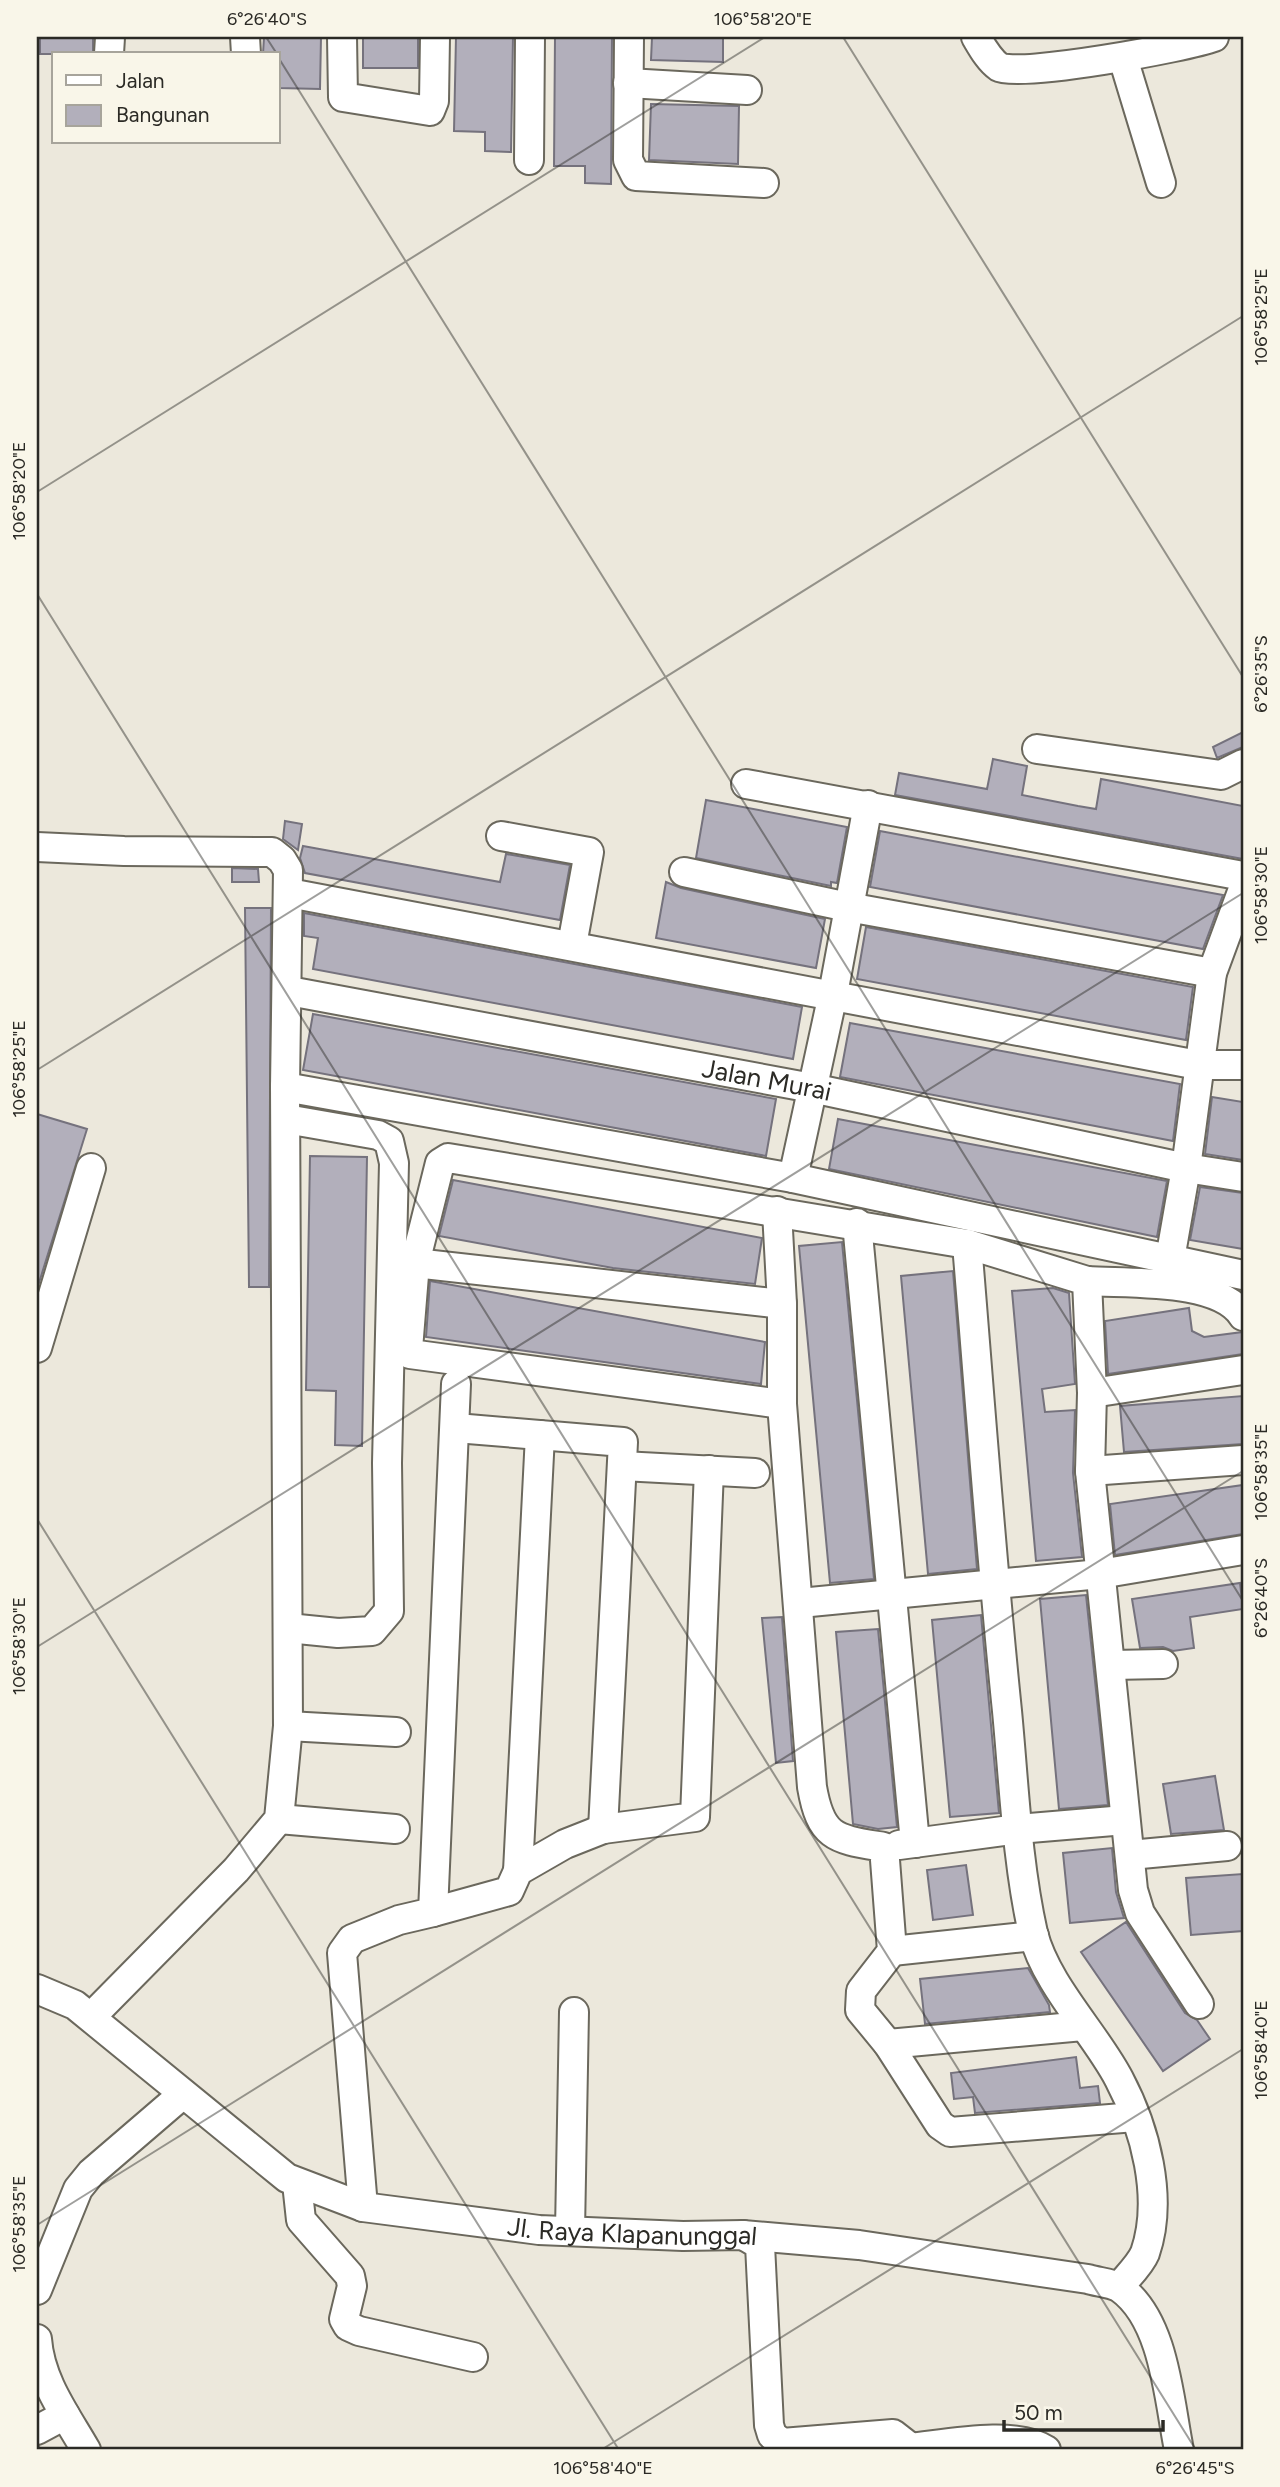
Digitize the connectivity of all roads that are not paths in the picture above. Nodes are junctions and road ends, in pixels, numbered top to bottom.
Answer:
1 (342, 37) edge
2 (435, 37) edge
3 (530, 37) edge
4 (629, 37) edge
5 (976, 37) edge
6 (1214, 37) edge
7 (1123, 58) junction
8 (628, 83) junction
9 (747, 90) dead end
10 (529, 160) dead end
11 (764, 183) dead end
12 (1161, 183) dead end
13 (1037, 749) dead end
14 (1236, 774) edge
15 (746, 785) dead end
16 (868, 805) junction
17 (501, 836) dead end
18 (37, 847) edge
19 (684, 872) dead end
20 (1243, 876) edge
21 (1243, 889) edge
22 (289, 892) junction
23 (848, 907) junction
24 (572, 945) junction
25 (1212, 973) junction
26 (289, 991) junction
27 (833, 994) junction
28 (1198, 1065) junction
29 (1243, 1065) edge
30 (285, 1087) junction
31 (812, 1088) junction
32 (286, 1119) junction
33 (91, 1168) dead end
34 (1186, 1168) junction
35 (1243, 1177) edge
36 (793, 1178) junction
37 (777, 1211) junction
38 (857, 1223) junction
39 (967, 1244) junction
40 (1170, 1259) junction
41 (415, 1264) junction
42 (1243, 1275) edge
43 (1087, 1281) junction
44 (782, 1304) junction
45 (1243, 1316) edge
46 (37, 1348) edge
47 (1243, 1370) edge
48 (456, 1384) dead end
49 (1092, 1393) junction
50 (782, 1404) junction
51 (456, 1428) junction
52 (540, 1435) junction
53 (1243, 1460) edge
54 (622, 1466) junction
55 (709, 1470) junction
56 (1090, 1471) junction
57 (755, 1473) dead end
58 (1243, 1550) edge
59 (1100, 1574) junction
60 (994, 1586) junction
61 (890, 1596) junction
62 (800, 1603) junction
63 (288, 1628) junction
64 (1163, 1664) dead end
65 (1112, 1665) junction
66 (288, 1726) junction
67 (396, 1732) dead end
68 (279, 1819) junction
69 (1125, 1820) junction
70 (395, 1829) dead end
71 (603, 1829) junction
72 (1018, 1829) junction
73 (915, 1843) junction
74 (1227, 1846) dead end
75 (884, 1847) junction
76 (1129, 1854) junction
77 (518, 1871) junction
78 (433, 1912) junction
79 (1034, 1936) junction
80 (892, 1951) junction
81 (37, 1989) edge
82 (1199, 2004) dead end
83 (574, 2012) dead end
84 (91, 2017) junction
85 (1083, 2025) junction
86 (888, 2044) junction
87 (183, 2094) junction
88 (1135, 2117) junction
89 (297, 2183) junction
90 (363, 2207) junction
91 (570, 2231) junction
92 (743, 2235) junction
93 (1119, 2287) junction
94 (37, 2290) edge
95 (37, 2339) edge
96 (473, 2357) dead end
97 (65, 2415) junction
98 (37, 2430) edge
99 (86, 2450) edge
100 (1046, 2450) edge
101 (1179, 2450) edge

1 - 2 street
3 - 10 street
4 - 8 street
5 - 7 street
6 - 7 street
7 - 12 street
8 - 9 street
8 - 11 street
13 - 14 street
15 - 16 street
16 - 20 street
16 - 23 street
17 - 24 street
18 - 22 street
19 - 23 street
21 - 25 street
22 - 24 street
22 - 26 street
23 - 25 street
23 - 27 street
24 - 27 street
25 - 28 street
26 - 30 street
26 - 31 street, Jalan Murai
27 - 28 street
27 - 31 street
28 - 29 street
28 - 34 street
30 - 32 street
30 - 36 street
31 - 34 street, Jalan Murai
31 - 36 street
32 - 63 street
32 - 63 street
33 - 46 street
34 - 35 street, Jalan Murai
34 - 40 street
36 - 40 street
37 - 38 street
37 - 41 street
37 - 44 street
38 - 39 street
38 - 61 street
39 - 43 street
39 - 60 street
40 - 42 street
41 - 44 street
41 - 50 street
43 - 45 street
43 - 49 street
44 - 50 street
47 - 49 street
48 - 51 street
49 - 56 street
50 - 62 street
51 - 52 street
51 - 78 street
52 - 54 street
52 - 77 street
53 - 56 street
54 - 55 street
54 - 71 street
55 - 57 street
55 - 71 street
56 - 59 street
58 - 59 street
59 - 60 street
59 - 65 street
60 - 61 street
60 - 72 street
61 - 62 street
61 - 73 street
62 - 75 street
63 - 66 street
64 - 65 street
65 - 69 street
66 - 67 street
66 - 68 street
68 - 70 street
68 - 84 street
69 - 72 street
69 - 76 street
71 - 77 street
72 - 73 street
72 - 79 street
73 - 75 street
74 - 76 street
75 - 80 street
76 - 82 street
77 - 78 street
78 - 90 street
79 - 80 street
79 - 85 street
80 - 86 street
81 - 84 street, Jl. Raya Klapanunggal
83 - 91 street
84 - 87 street, Jl. Raya Klapanunggal
85 - 86 street
85 - 88 street
86 - 88 street
87 - 89 street, Jl. Raya Klapanunggal
87 - 94 street
88 - 93 street
89 - 90 street, Jl. Raya Klapanunggal
89 - 96 street
90 - 91 street, Jl. Raya Klapanunggal
91 - 92 street, Jl. Raya Klapanunggal
92 - 93 street, Jl. Raya Klapanunggal
92 - 100 street
93 - 101 street
95 - 97 street
97 - 98 street
97 - 99 street

